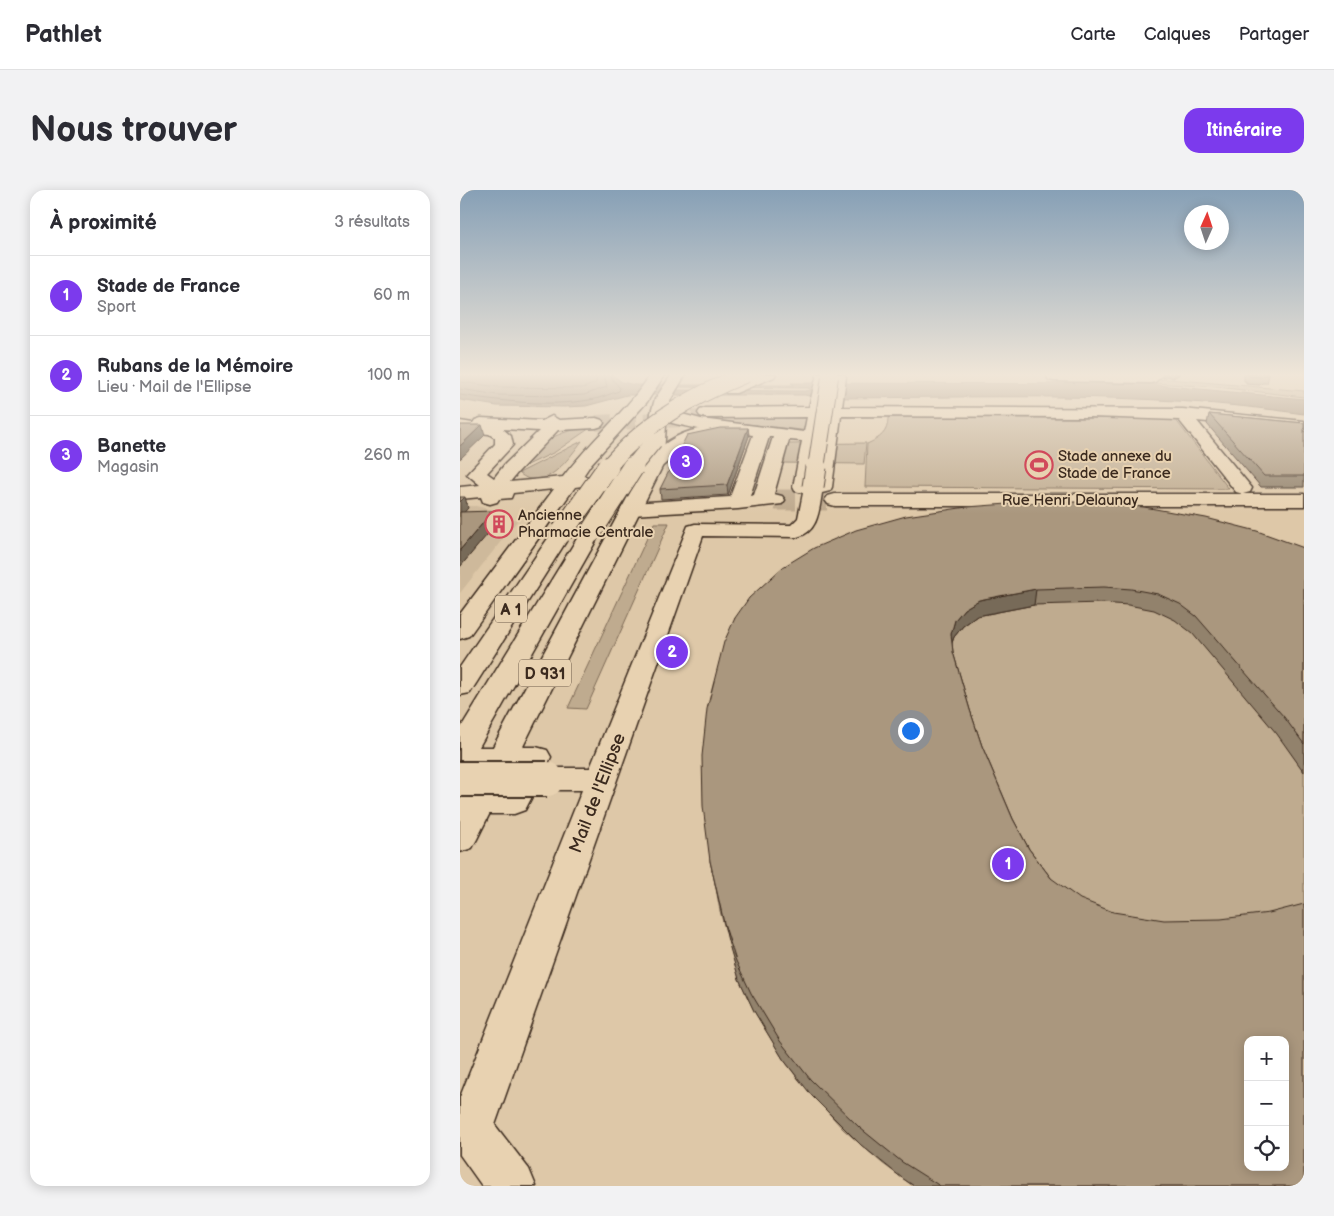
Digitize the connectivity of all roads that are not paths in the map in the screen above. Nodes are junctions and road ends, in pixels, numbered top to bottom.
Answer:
1 (621, 420) tunnel mouth
2 (658, 420) edge
3 (659, 420) edge
4 (680, 420) edge
5 (682, 420) tunnel mouth
6 (832, 420) edge
7 (846, 420) edge
8 (1188, 420) edge
9 (1248, 420) edge
10 (463, 422) edge
11 (502, 425) junction
12 (1304, 426) edge
13 (548, 427) junction
14 (761, 431) junction
15 (783, 433) junction
16 (520, 442) junction
17 (1223, 464) junction
18 (1241, 464) edge
19 (650, 473) junction
20 (571, 481) junction
21 (1243, 488) dead end
22 (496, 492) junction
23 (460, 493) edge
24 (460, 499) edge
25 (835, 500) tunnel mouth
26 (1304, 500) edge
27 (738, 503) junction
28 (545, 515) junction
29 (627, 516) junction
30 (469, 607) edge
31 (460, 632) edge
32 (460, 686) edge
33 (460, 756) edge
34 (501, 757) junction
35 (602, 779) junction
36 (464, 813) edge
37 (512, 1186) edge

1 - 20 main road
2 - 32 main road, A 1, bridge
3 - 19 main road
4 - 33 main road, A 1, bridge
5 - 14 main road
6 - 35 main road, Mail de l'Ellipse
7 - 15 main road
8 - 17 main road
9 - 12 main road
10 - 11 main road
10 - 13 main road
10 - 22 main road
11 - 13 main road
11 - 16 main road
13 - 13 main road
13 - 16 main road
13 - 22 main road
14 - 15 main road
14 - 19 main road
14 - 27 main road
15 - 27 main road
16 - 22 main road
17 - 18 main road
17 - 21 main road
19 - 20 main road
19 - 29 main road
20 - 22 main road
20 - 28 main road
22 - 23 main road
22 - 24 main road
22 - 28 main road
25 - 26 main road, Rue Henri Delaunay
27 - 29 main road
28 - 29 main road
28 - 30 main road
29 - 34 main road, D 931
30 - 31 main road
33 - 34 main road
34 - 36 main road
35 - 36 main road, bridge
35 - 37 main road, Mail de l'Ellipse

